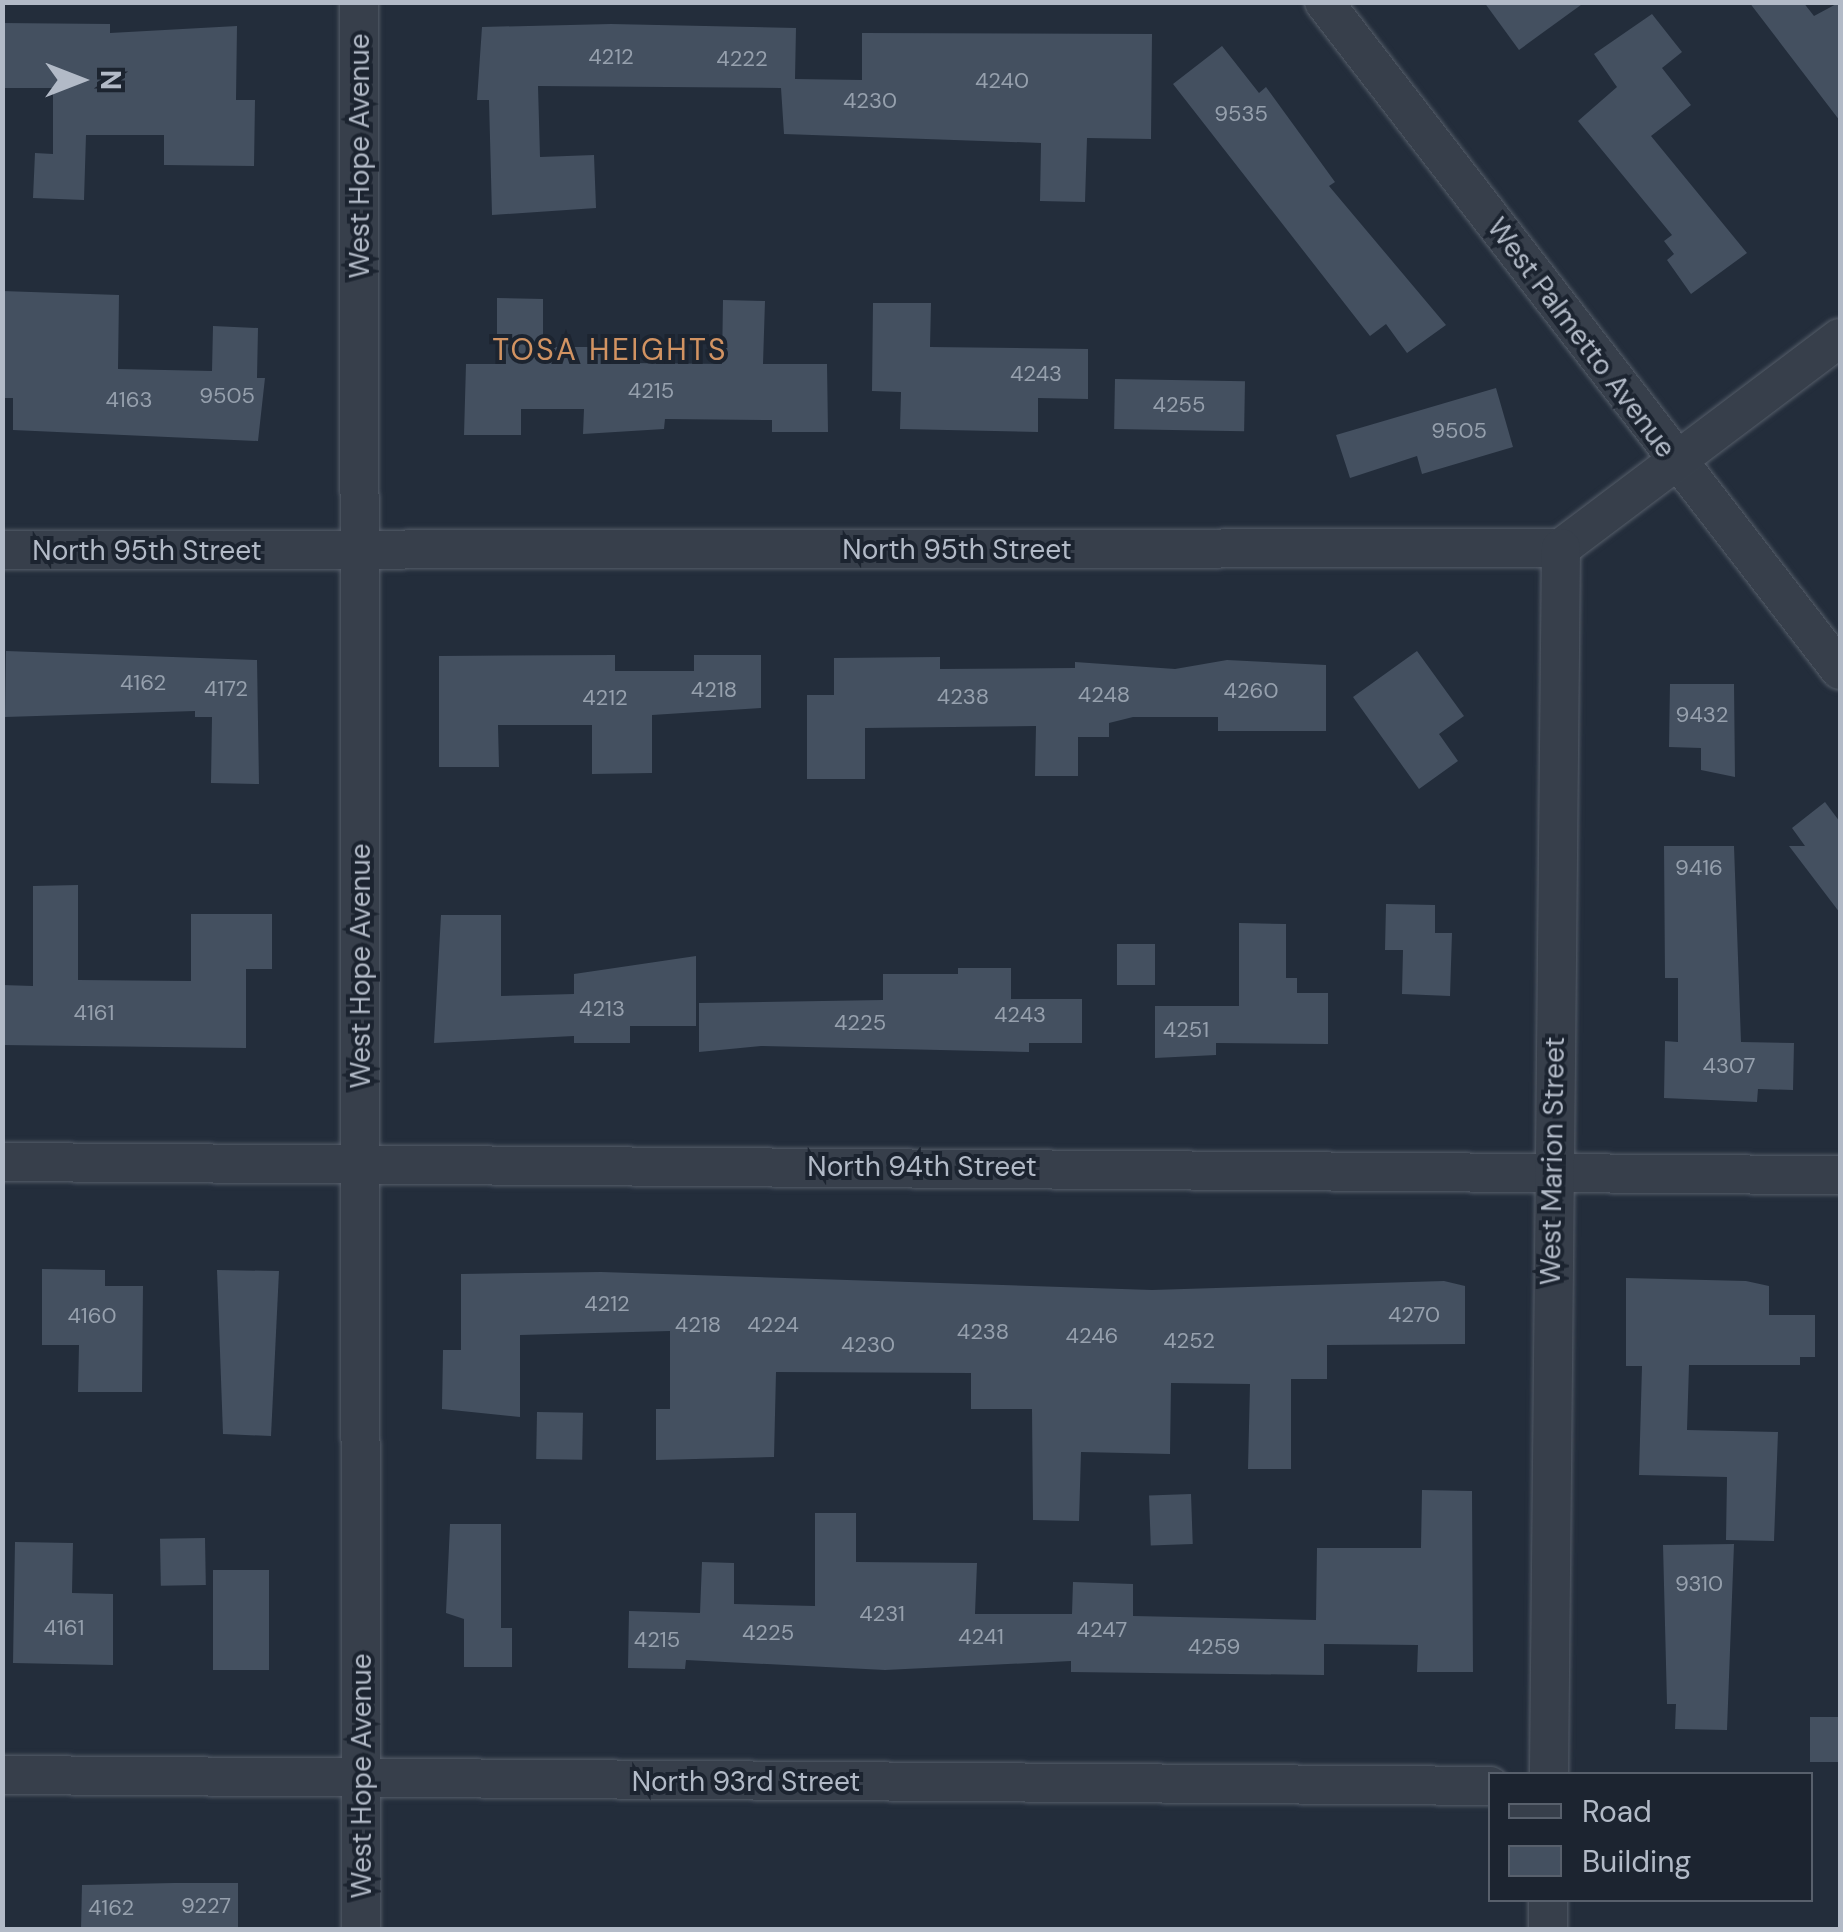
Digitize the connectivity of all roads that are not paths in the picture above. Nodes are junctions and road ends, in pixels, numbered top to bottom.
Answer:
1 (360, 2) edge
2 (1324, 2) edge
3 (1840, 338) edge
4 (1678, 465) junction
5 (1561, 548) junction
6 (2, 550) edge
7 (360, 552) junction
8 (1840, 670) edge
9 (2, 1162) edge
10 (362, 1166) junction
11 (1552, 1169) junction
12 (1840, 1176) edge
13 (1549, 1772) edge
14 (2, 1776) edge
15 (363, 1780) junction
16 (1488, 1786) edge
17 (1548, 1902) edge
18 (362, 1930) edge
19 (1548, 1930) edge

1 - 7 street, West Hope Avenue
2 - 4 street, West Palmetto Avenue
3 - 4 street
4 - 5 street
4 - 8 street, West Palmetto Avenue
5 - 7 street, North 95th Street
5 - 11 street, West Marion Street
6 - 7 street, North 95th Street
7 - 10 street, West Hope Avenue
9 - 10 street, North 94th Street
10 - 11 street, North 94th Street
10 - 15 street, West Hope Avenue
11 - 12 street, North 94th Street
11 - 13 street, West Marion Street
14 - 15 street, North 93rd Street
15 - 16 street, North 93rd Street
15 - 18 street, West Hope Avenue
17 - 19 street

